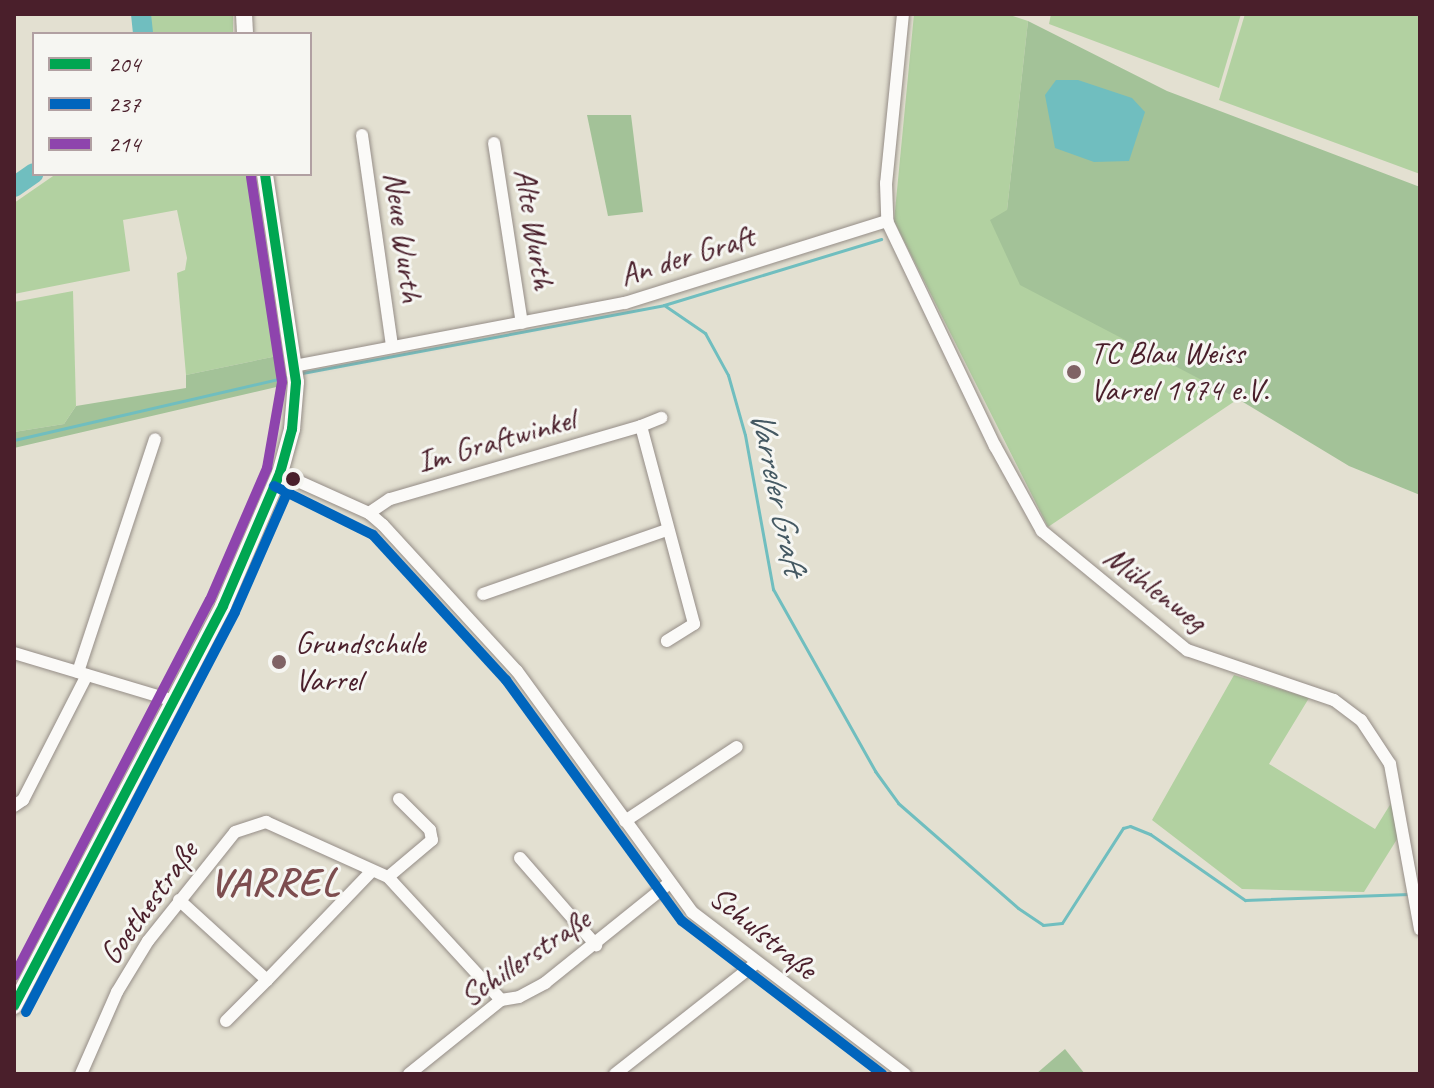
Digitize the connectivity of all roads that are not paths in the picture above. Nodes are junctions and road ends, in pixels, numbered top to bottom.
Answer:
1 (903, 14) edge
2 (362, 135) dead end
3 (494, 143) dead end
4 (265, 176) edge
5 (887, 221) junction
6 (522, 323) junction
7 (392, 347) junction
8 (295, 372) junction
9 (661, 418) dead end
10 (641, 426) junction
11 (155, 439) dead end
12 (280, 473) junction
13 (369, 513) junction
14 (667, 530) junction
15 (483, 594) dead end
16 (667, 641) dead end
17 (14, 653) edge
18 (83, 673) junction
19 (171, 700) junction
20 (737, 747) dead end
21 (399, 799) dead end
22 (14, 806) edge
23 (625, 821) junction
24 (520, 858) dead end
25 (372, 871) junction
26 (388, 877) junction
27 (668, 884) junction
28 (179, 900) junction
29 (1420, 929) edge
30 (596, 945) junction
31 (756, 963) junction
32 (267, 980) junction
33 (501, 1000) junction
34 (14, 1006) edge
35 (226, 1021) dead end
36 (418, 1071) edge
37 (81, 1074) edge
38 (615, 1074) edge
39 (905, 1074) edge

1 - 5 street
2 - 7 street, Neue Wurth
3 - 6 street, Alte Wurth
4 - 8 main road
5 - 6 street, An der Graft
5 - 29 street, Mühlenweg
6 - 7 street, An der Graft
7 - 8 street, An der Graft
8 - 12 main road
9 - 10 street, Im Graftwinkel
10 - 13 street, Im Graftwinkel
10 - 14 street
11 - 18 street
12 - 13 street, Schulstraße
12 - 19 main road
13 - 23 street, Schulstraße
14 - 15 street
14 - 16 street
17 - 18 street
18 - 19 street
18 - 22 street
19 - 34 main road
20 - 23 street
21 - 26 street
23 - 27 street, Schulstraße
24 - 30 street
25 - 26 street, Goethestraße
25 - 28 street, Goethestraße
25 - 32 street
26 - 33 street, Goethestraße
27 - 30 street, Schillerstraße
27 - 31 street, Schulstraße
28 - 32 street
28 - 37 street, Goethestraße
30 - 33 street, Schillerstraße
31 - 38 street
31 - 39 street, Schulstraße
32 - 35 street
33 - 36 street, Schillerstraße

